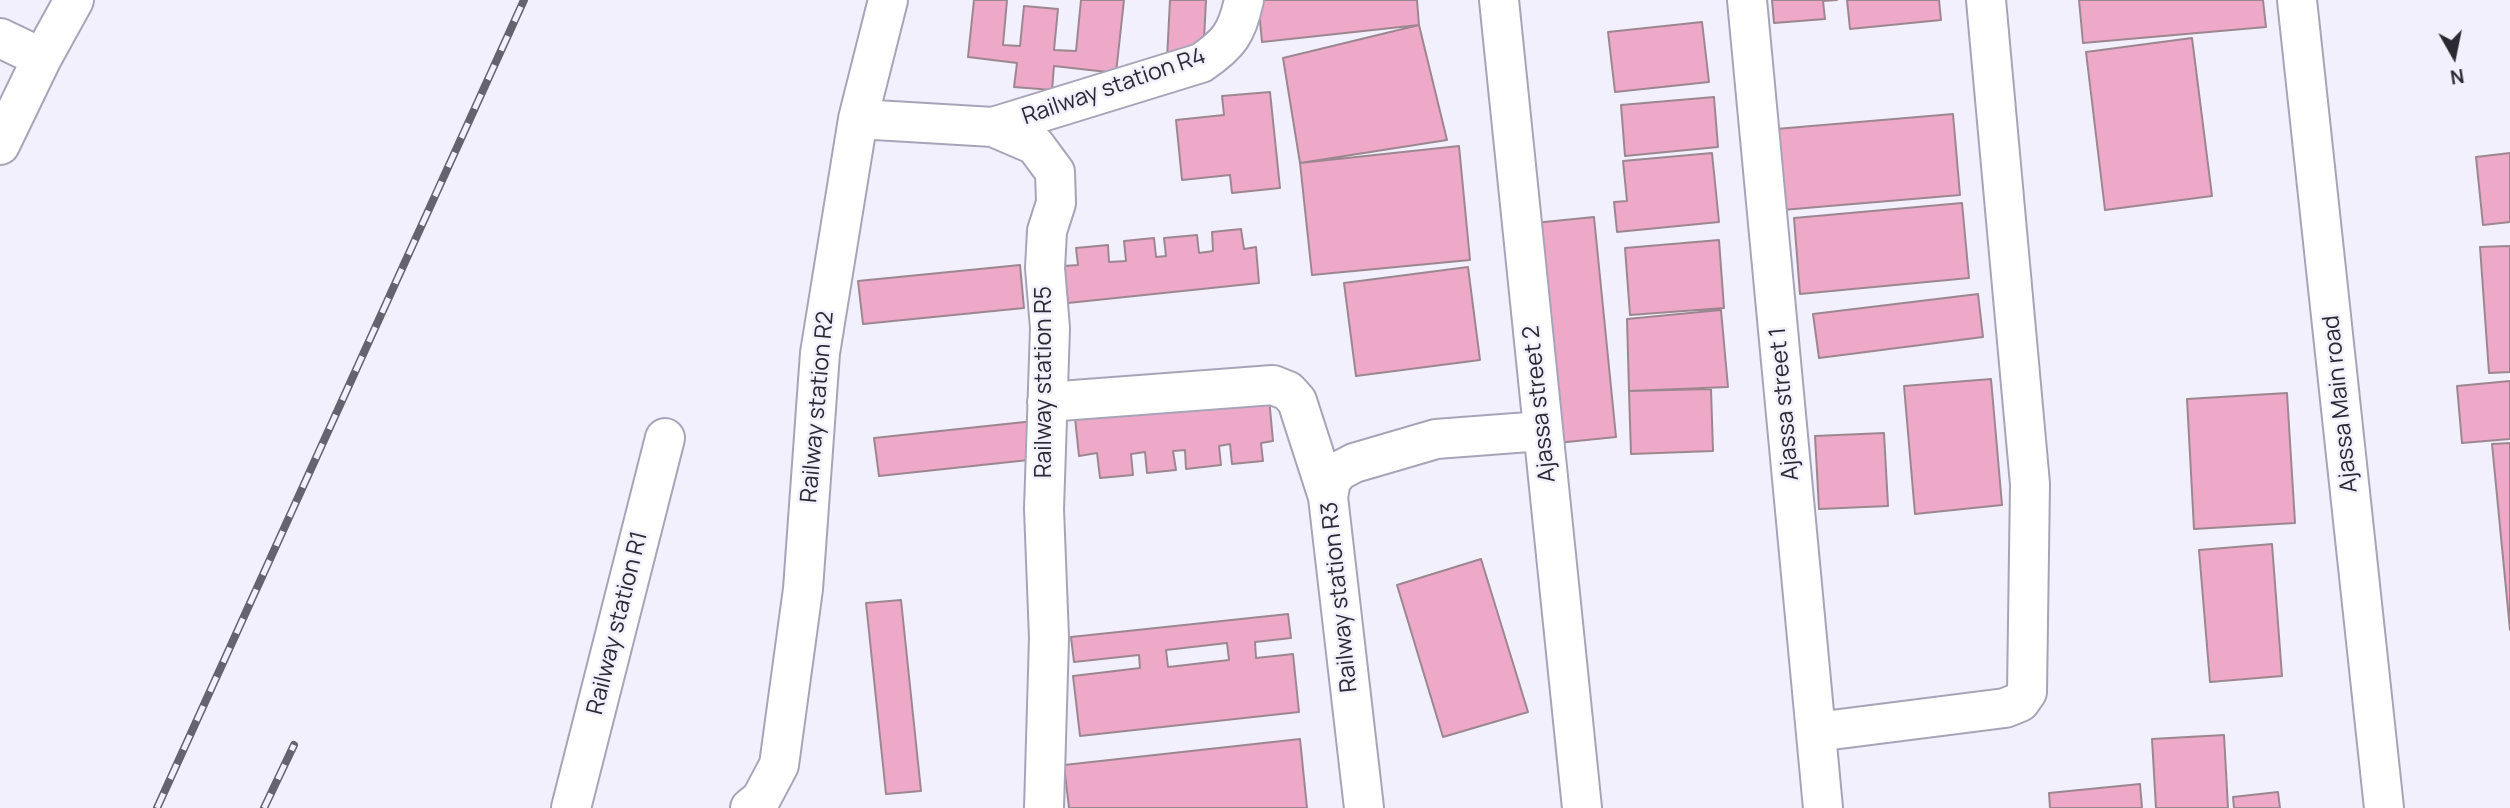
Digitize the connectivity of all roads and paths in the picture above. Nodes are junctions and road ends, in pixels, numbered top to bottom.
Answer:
1 (74, 0) edge
2 (888, 0) edge
3 (1244, 0) edge
4 (1499, 0) edge
5 (1748, 0) edge
6 (1986, 0) edge
7 (2297, 0) edge
8 (0, 38) edge
9 (42, 58) junction
10 (858, 119) junction
11 (993, 127) junction
12 (0, 145) edge
13 (1047, 402) junction
14 (1542, 431) junction
15 (665, 438) dead end
16 (1328, 497) junction
17 (1816, 732) junction
18 (571, 808) edge
19 (750, 808) edge
20 (1044, 808) edge
21 (1364, 808) edge
22 (1582, 808) edge
23 (1824, 808) edge
24 (2384, 808) edge

1 - 9 street
2 - 10 street, Railway station R2
3 - 11 street, Railway station R4
4 - 14 street, Ajassa street 2
5 - 17 street, Ajassa street 1
6 - 17 street
7 - 24 street, Ajassa Main road
8 - 9 street
9 - 12 street
10 - 11 street, Railway station R5
10 - 19 street, Railway station R2
11 - 13 street, Railway station R5
13 - 16 street
13 - 20 street, Railway station R5
14 - 16 street, Railway station R3
14 - 22 street, Ajassa street 2
15 - 18 street, Railway station R1
16 - 21 street, Railway station R3
17 - 23 street, Ajassa street 1

